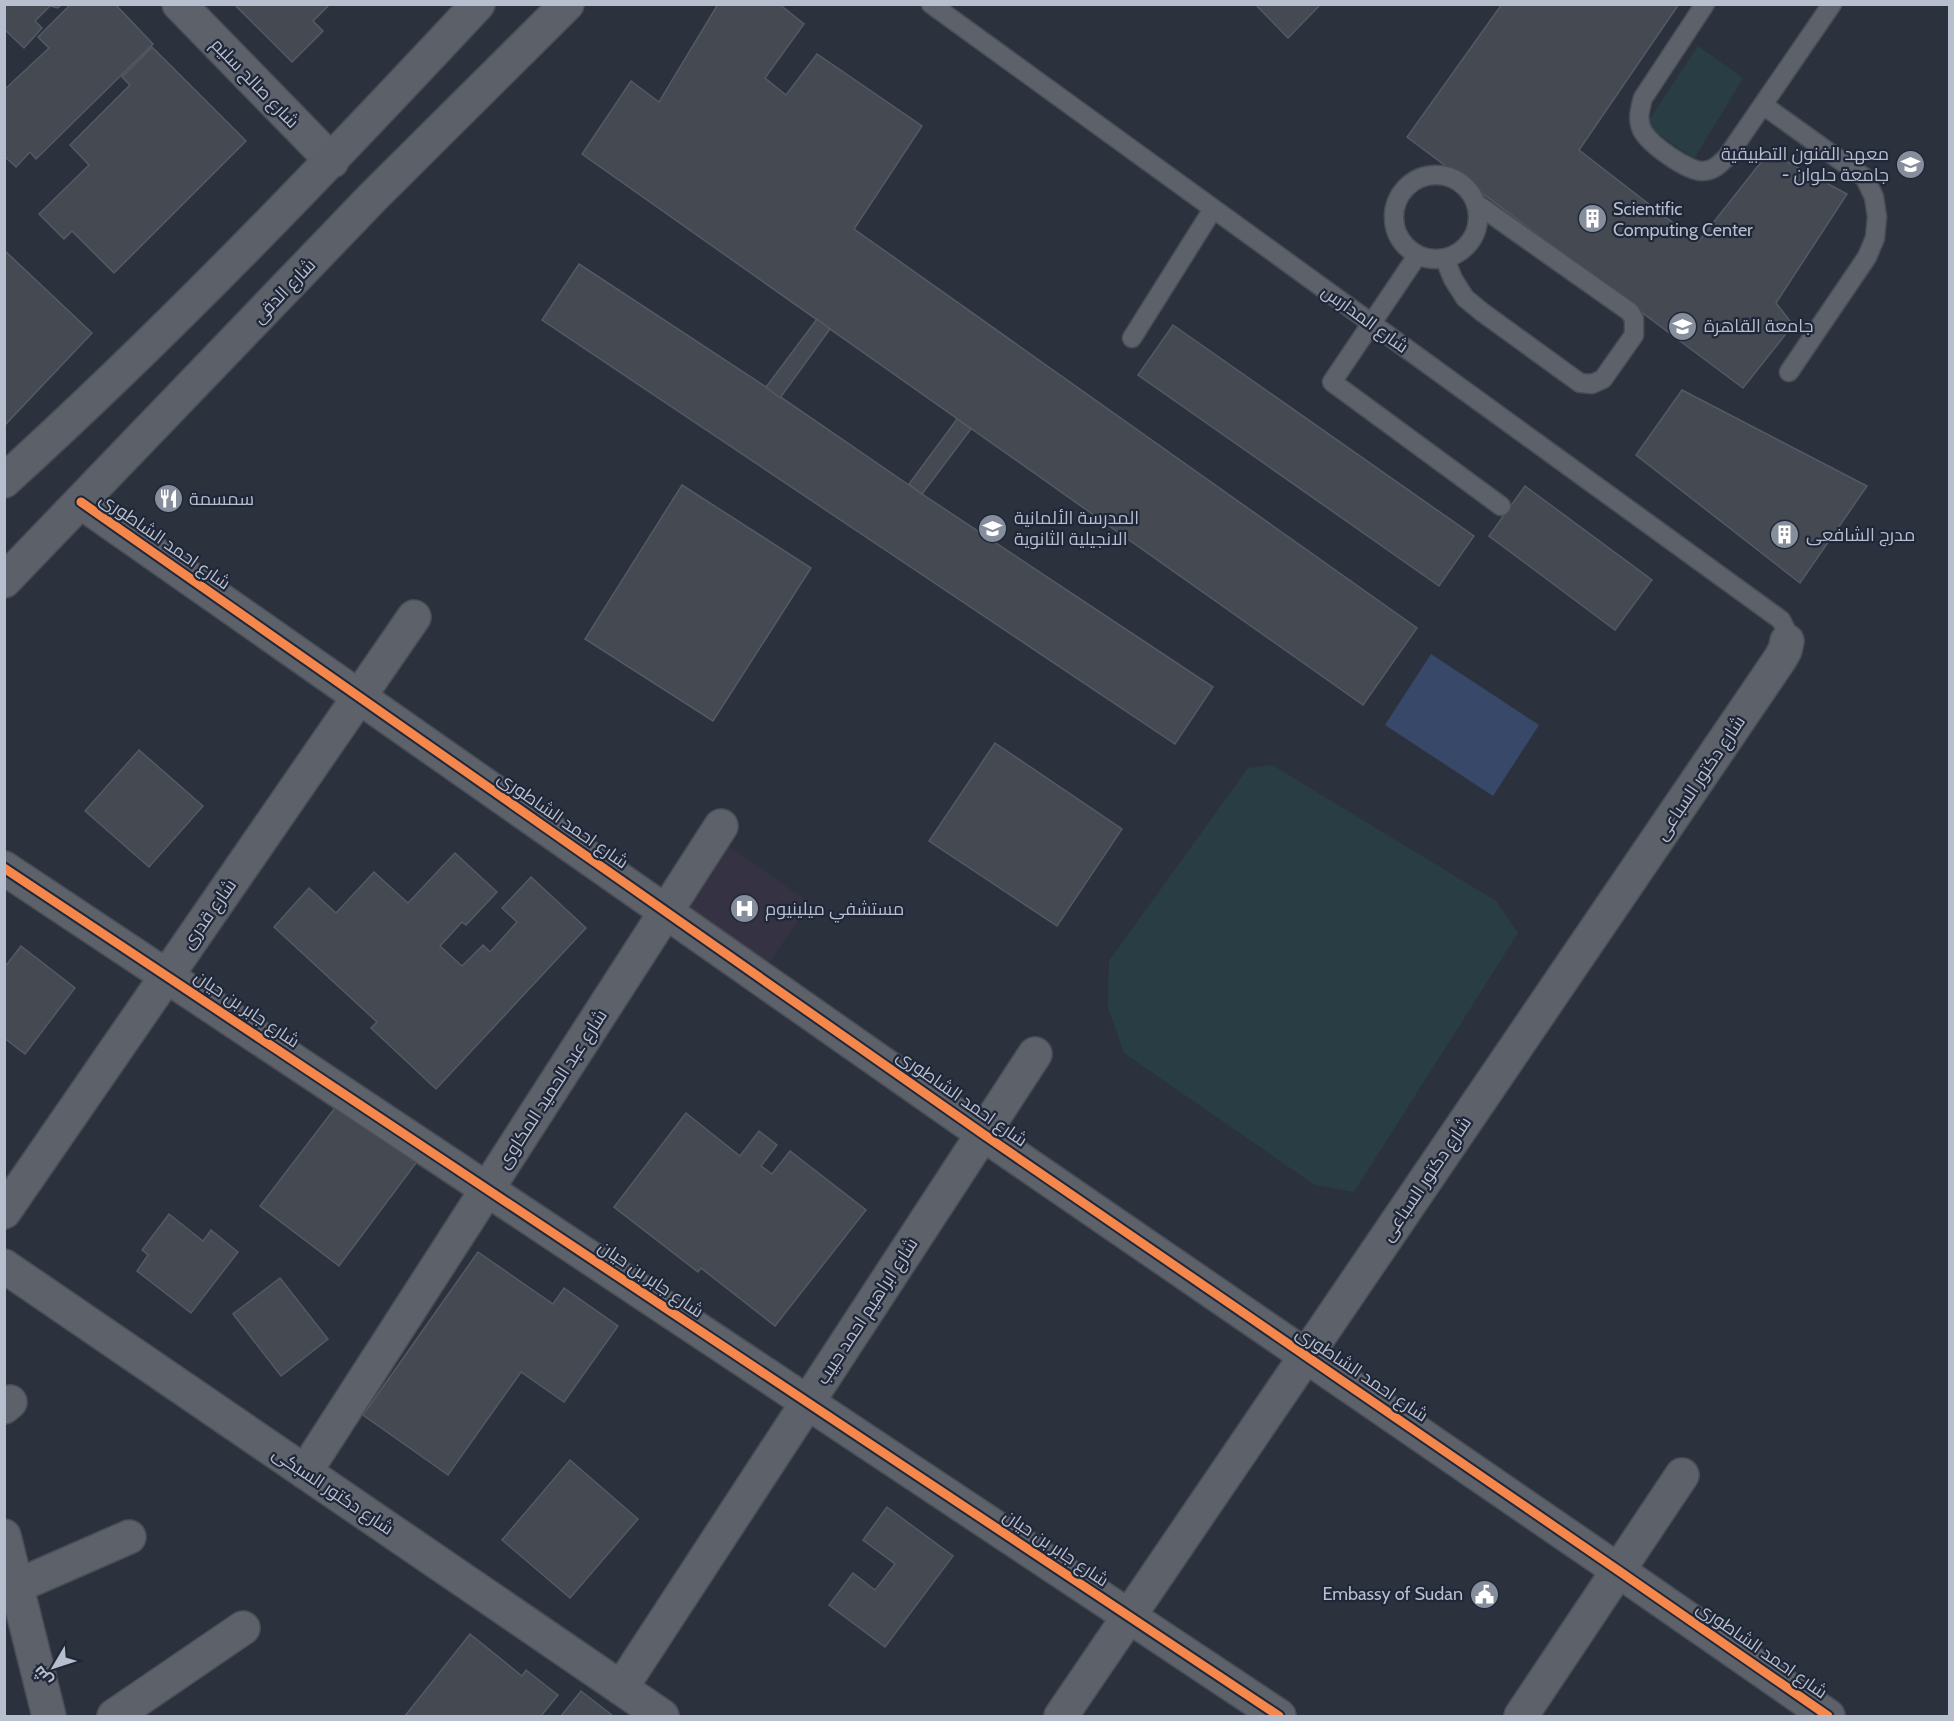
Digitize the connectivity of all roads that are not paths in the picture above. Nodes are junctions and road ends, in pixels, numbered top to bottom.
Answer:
1 (179, 4) edge
2 (478, 4) edge
3 (567, 4) edge
4 (931, 4) edge
5 (1706, 4) edge
6 (1832, 4) edge
7 (1763, 105) junction
8 (332, 161) junction
9 (1477, 204) junction
10 (1214, 209) junction
11 (1417, 255) junction
12 (1445, 259) junction
13 (1371, 323) junction
14 (1132, 338) dead end
15 (1789, 372) dead end
16 (4, 481) edge
17 (81, 502) junction
18 (1501, 506) dead end
19 (4, 581) edge
20 (414, 617) dead end
21 (1787, 640) joint
22 (359, 697) junction
23 (721, 826) dead end
24 (4, 868) edge
25 (666, 912) junction
26 (167, 976) junction
27 (1035, 1054) dead end
28 (983, 1134) junction
29 (487, 1190) junction
30 (4, 1212) edge
31 (4, 1266) edge
32 (1306, 1356) junction
33 (807, 1403) junction
34 (305, 1472) junction
35 (1682, 1476) dead end
36 (129, 1537) dead end
37 (6, 1547) edge
38 (1619, 1571) junction
39 (16, 1586) junction
40 (1129, 1617) junction
41 (243, 1628) dead end
42 (16, 1632) edge
43 (621, 1688) junction
44 (49, 1716) edge
45 (114, 1716) edge
46 (662, 1716) edge
47 (1061, 1716) edge
48 (1280, 1716) edge
49 (1521, 1716) edge
50 (1828, 1716) edge

1 - 8 street, شارع صالح سليم
2 - 8 main road
3 - 17 main road, شارع الدقى
4 - 10 lane, شارع المدارس
5 - 7 lane
6 - 7 lane
7 - 15 lane
8 - 16 main road
9 - 11 lane
9 - 12 lane
9 - 12 lane
10 - 13 lane, شارع المدارس
10 - 14 lane
11 - 12 lane
11 - 13 lane
13 - 18 lane
13 - 21 lane, شارع المدارس
17 - 19 main road, شارع الدقى
17 - 22 street, شارع احمد الشاطورى
20 - 22 street, شارع قدرى
21 - 32 street, شارع دكتور السباعى
22 - 25 street, شارع احمد الشاطورى
22 - 26 street, شارع قدرى
23 - 25 street, شارع عبد الحميد المكاوى
24 - 26 street, شارع جابر بن حيان
25 - 28 street, شارع احمد الشاطورى
25 - 29 street, شارع عبد الحميد المكاوى
26 - 29 street, شارع جابر بن حيان
26 - 30 street, شارع قدرى
27 - 28 street, شارع ابراهيم احمد حبيب
28 - 32 street, شارع احمد الشاطورى
28 - 33 street, شارع ابراهيم احمد حبيب
29 - 33 street, شارع جابر بن حيان
29 - 34 street, شارع عبد الحميد المكاوى
31 - 34 street, شارع دكتور السبكى
32 - 38 street, شارع احمد الشاطورى
32 - 40 street, شارع دكتور السباعى
33 - 40 street, شارع جابر بن حيان
33 - 43 street, شارع ابراهيم احمد حبيب
34 - 43 street, شارع دكتور السبكى
35 - 38 street
36 - 39 street
37 - 39 street
38 - 49 street
38 - 50 street, شارع احمد الشاطورى
39 - 42 street
40 - 47 street, شارع دكتور السباعى
40 - 48 street, شارع جابر بن حيان
41 - 45 street
42 - 44 street
43 - 46 street, شارع دكتور السبكى

